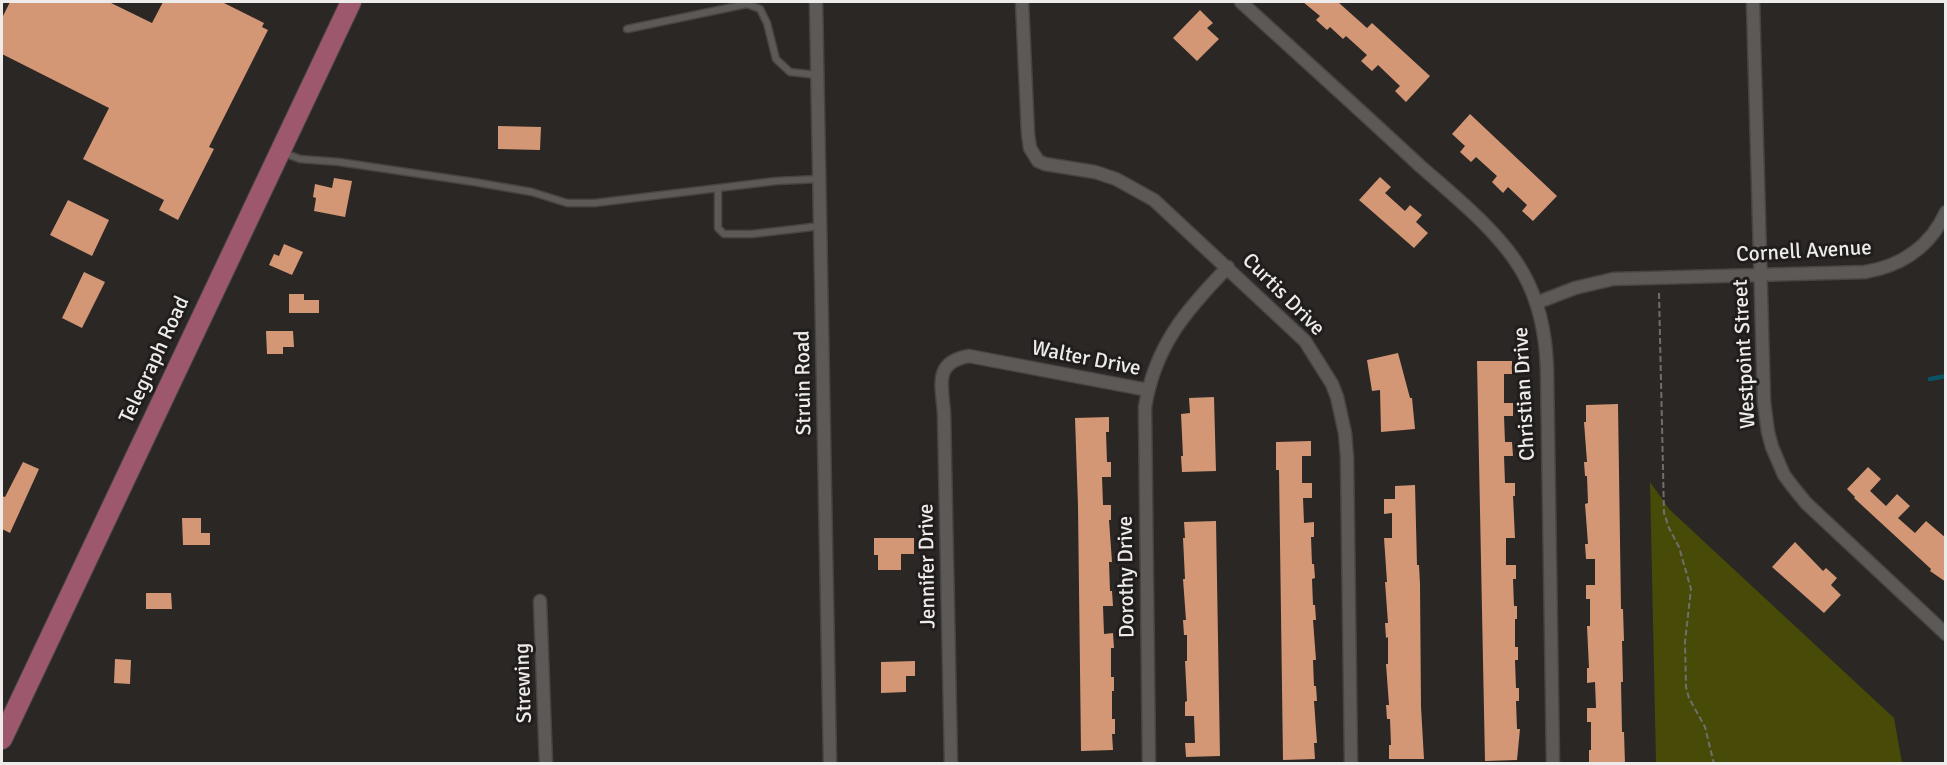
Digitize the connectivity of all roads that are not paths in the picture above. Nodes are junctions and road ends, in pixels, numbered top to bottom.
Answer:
1 (351, 2) edge
2 (816, 2) edge
3 (1022, 2) edge
4 (1241, 2) edge
5 (1753, 2) edge
6 (627, 29) dead end
7 (818, 75) junction
8 (280, 152) junction
9 (820, 179) junction
10 (718, 188) junction
11 (1946, 212) edge
12 (821, 226) junction
13 (1228, 267) junction
14 (1761, 275) junction
15 (1536, 303) junction
16 (944, 370) joint
17 (1148, 390) junction
18 (540, 601) dead end
19 (1946, 634) edge
20 (3, 733) edge
21 (546, 764) edge
22 (831, 764) edge
23 (951, 764) edge
24 (1149, 764) edge
25 (1351, 764) edge
26 (1553, 764) edge

1 - 8 main road, Telegraph Road
2 - 7 street, Struin Road
3 - 13 street, Curtis Drive
4 - 15 street, Christian Drive
5 - 14 street, Westpoint Street
6 - 7 lane
7 - 9 street, Struin Road
8 - 10 lane
8 - 20 main road, Telegraph Road
9 - 10 lane
9 - 12 street, Struin Road
10 - 12 lane
11 - 14 street, Cornell Avenue
12 - 22 street, Struin Road
13 - 17 street, Walter Drive
13 - 25 street, Curtis Drive
14 - 15 street, Cornell Avenue
14 - 19 street, Westpoint Street
15 - 26 street, Christian Drive
16 - 17 street, Walter Drive
16 - 23 street, Jennifer Drive
17 - 24 street, Dorothy Drive
18 - 21 street, Strewing

